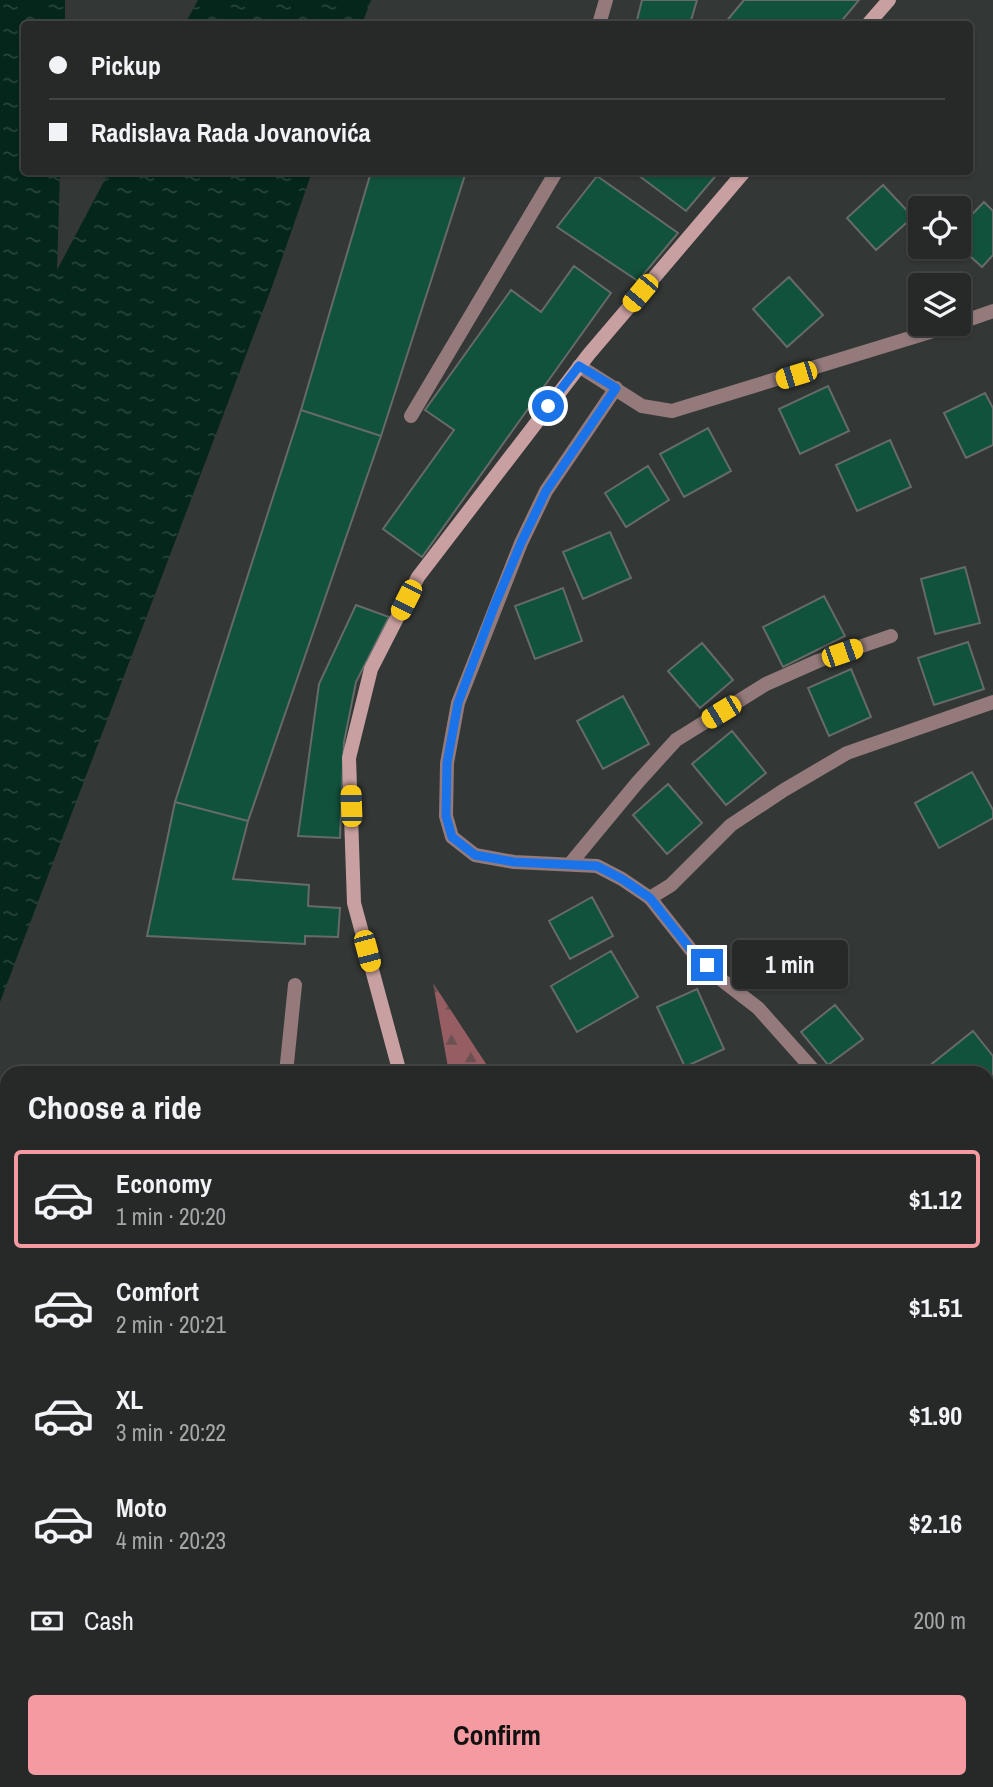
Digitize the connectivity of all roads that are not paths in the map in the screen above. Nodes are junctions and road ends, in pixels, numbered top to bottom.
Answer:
1 (606, 0) edge
2 (889, 0) edge
3 (599, 21) edge
4 (871, 21) edge
5 (554, 175) edge
6 (741, 175) edge
7 (993, 311) edge
8 (971, 318) edge
9 (915, 336) edge
10 (579, 366) junction
11 (616, 388) junction
12 (411, 416) dead end
13 (891, 636) dead end
14 (993, 702) edge
15 (569, 864) junction
16 (650, 898) junction
17 (295, 985) dead end
18 (287, 1066) edge
19 (398, 1066) edge
20 (809, 1066) edge

1 - 3 street
2 - 4 main road
5 - 12 street
6 - 10 main road
7 - 8 street
9 - 11 street
10 - 11 street
10 - 19 main road
11 - 15 street
13 - 15 street
14 - 16 street
15 - 16 street
16 - 20 street
17 - 18 street

